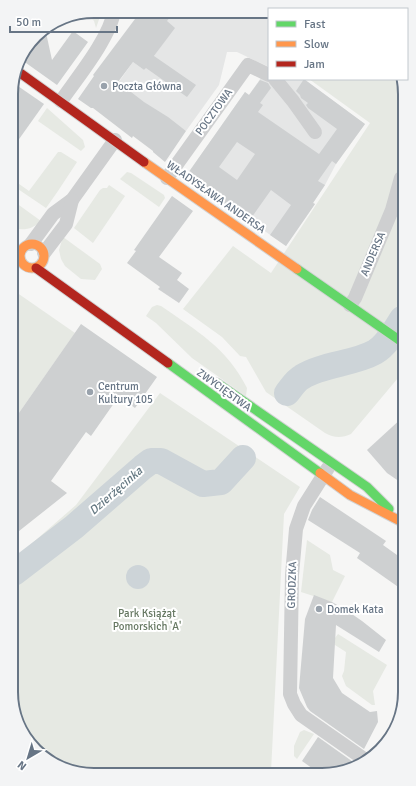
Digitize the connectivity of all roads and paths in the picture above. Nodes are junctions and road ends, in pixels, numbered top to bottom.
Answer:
1 (113, 18) edge
2 (21, 74) edge
3 (268, 74) edge
4 (276, 80) edge
5 (61, 102) junction
6 (315, 132) dead end
7 (115, 140) junction
8 (167, 178) junction
9 (398, 189) edge
10 (72, 200) junction
11 (25, 243) junction
12 (18, 253) edge
13 (44, 256) junction
14 (18, 258) edge
15 (54, 266) dead end
16 (36, 268) junction
17 (350, 306) junction
18 (398, 339) edge
19 (210, 377) dead end
20 (332, 462) junction
21 (322, 476) junction
22 (398, 517) edge
23 (398, 520) edge
24 (361, 757) edge

1 - 5 street
2 - 5 street, WŁADYSŁAWA ANDERSA
3 - 8 street, POCZTOWA
4 - 6 street
5 - 7 street, WŁADYSŁAWA ANDERSA
7 - 8 street, WŁADYSŁAWA ANDERSA
7 - 10 street
8 - 17 street, WŁADYSŁAWA ANDERSA
9 - 17 street, ANDERSA
10 - 11 street
10 - 13 street
11 - 12 street, ZWYCIĘSTWA
11 - 13 street
13 - 15 street
13 - 16 street
14 - 16 street, ZWYCIĘSTWA
16 - 21 street, ZWYCIĘSTWA
17 - 18 street, WŁADYSŁAWA ANDERSA
19 - 20 street, ZWYCIĘSTWA
20 - 21 street, GRODZKA
20 - 22 street, ZWYCIĘSTWA
21 - 23 street, ZWYCIĘSTWA
21 - 24 street, GRODZKA

